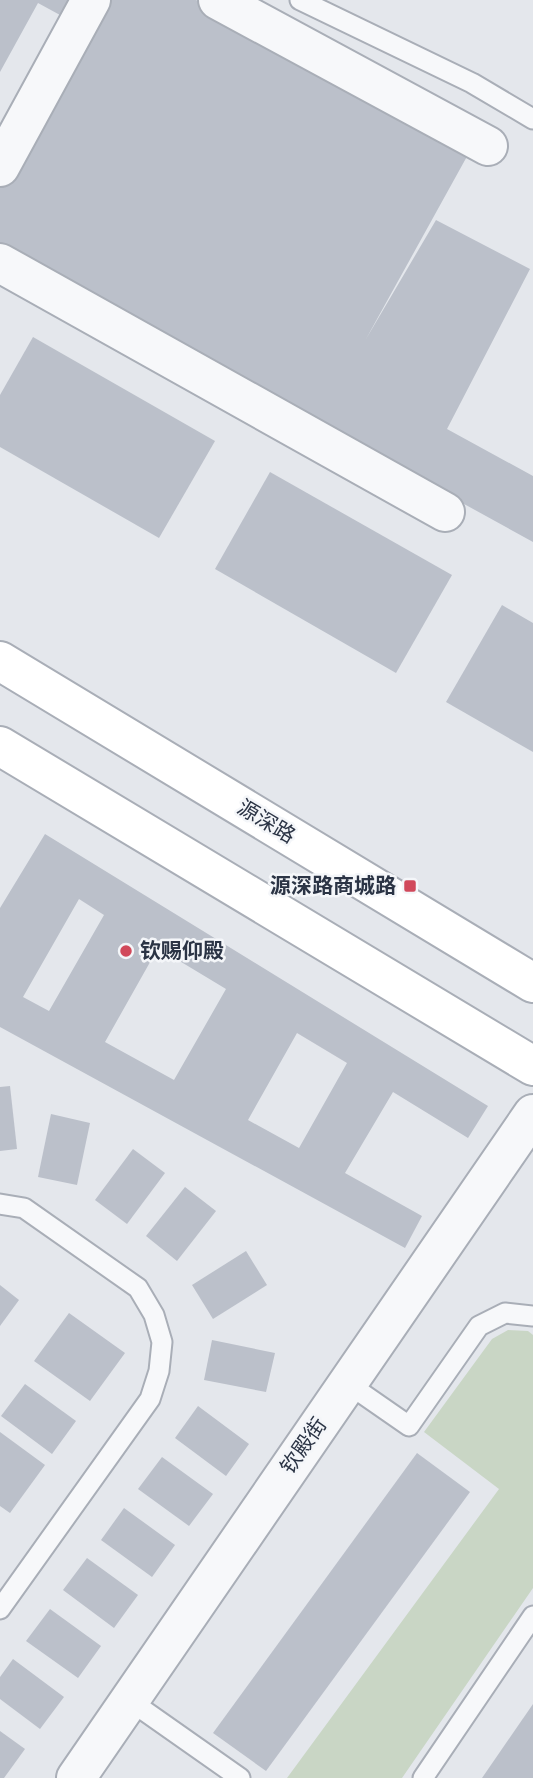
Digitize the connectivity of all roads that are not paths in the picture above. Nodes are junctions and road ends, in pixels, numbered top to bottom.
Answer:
1 (91, 0) edge
2 (218, 0) edge
3 (300, 0) edge
4 (533, 118) edge
5 (488, 146) dead end
6 (0, 167) edge
7 (0, 263) edge
8 (445, 512) dead end
9 (0, 661) edge
10 (0, 746) edge
11 (533, 983) edge
12 (533, 1066) edge
13 (533, 1114) edge
14 (0, 1204) edge
15 (533, 1316) edge
16 (347, 1383) junction
17 (0, 1609) edge
18 (533, 1616) edge
19 (130, 1700) junction
20 (89, 1772) edge
21 (240, 1778) edge
22 (424, 1778) edge

1 - 6 street
2 - 5 street
3 - 4 lane
7 - 8 street
9 - 11 main road, 源深路
10 - 12 main road
13 - 16 street, 钦殿街
14 - 17 lane
15 - 16 lane
16 - 19 street, 钦殿街
18 - 22 lane
19 - 20 street, 钦殿街
19 - 21 lane

